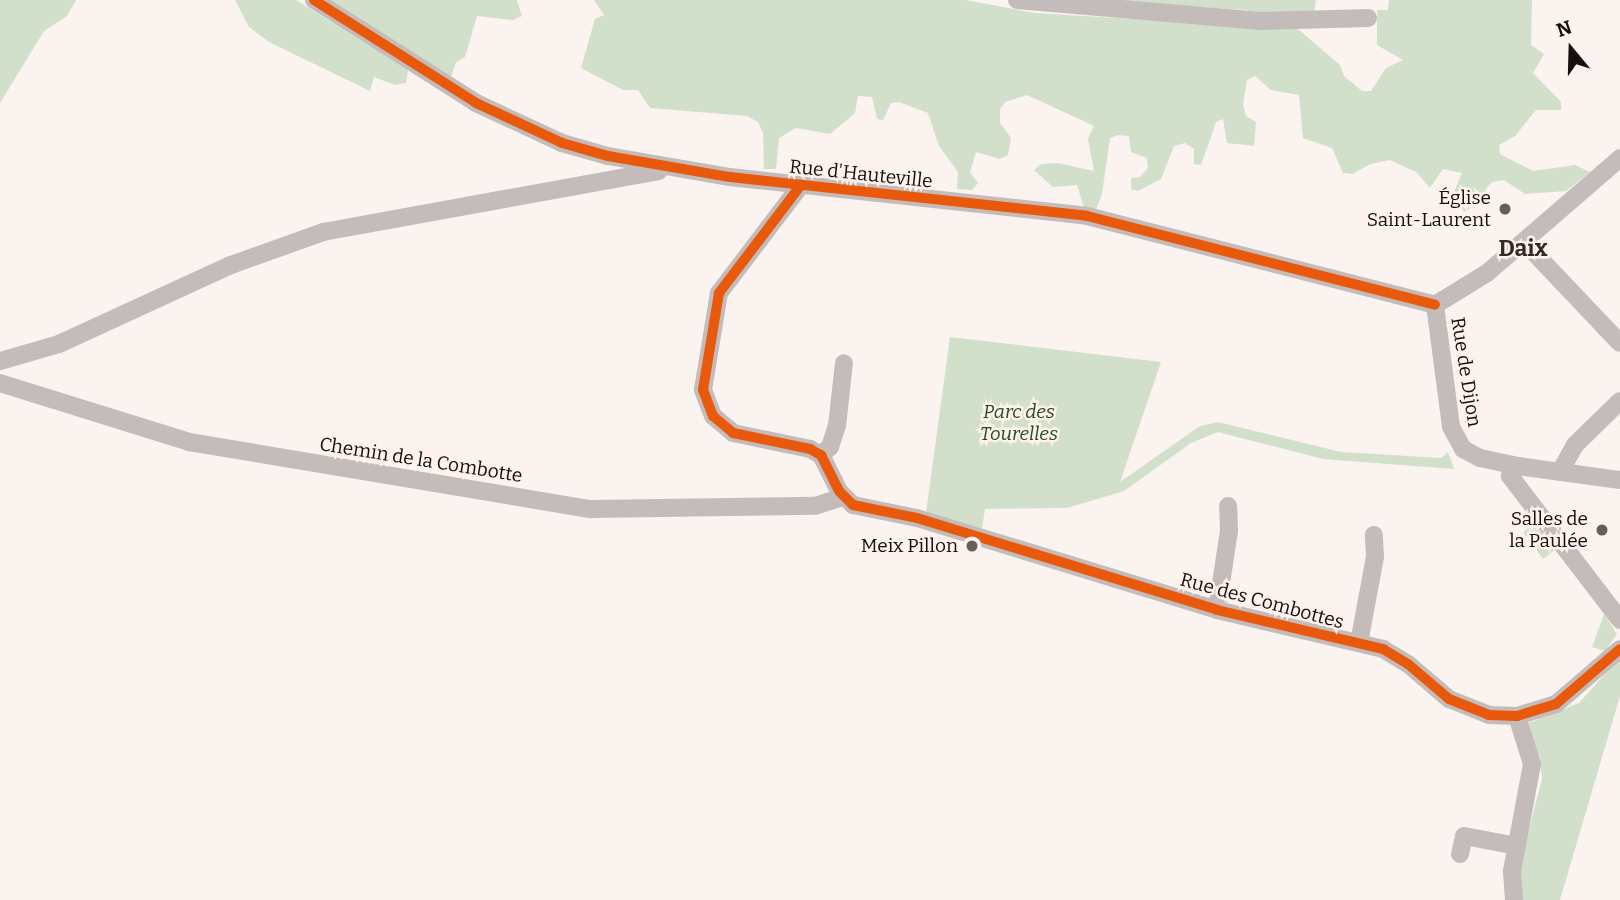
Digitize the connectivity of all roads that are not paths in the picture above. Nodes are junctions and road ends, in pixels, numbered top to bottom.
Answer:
1 (314, 0) edge
2 (1017, 0) edge
3 (1368, 18) dead end
4 (1620, 158) edge
5 (665, 169) junction
6 (802, 185) junction
7 (1524, 242) junction
8 (1434, 305) junction
9 (1620, 343) edge
10 (0, 361) edge
11 (844, 363) dead end
12 (0, 383) edge
13 (1620, 401) edge
14 (821, 456) junction
15 (1518, 467) junction
16 (1560, 472) junction
17 (1620, 480) edge
18 (843, 497) junction
19 (1228, 506) dead end
20 (1374, 535) dead end
21 (1217, 610) junction
22 (1620, 620) edge
23 (1359, 643) junction
24 (1620, 649) edge
25 (1517, 716) junction
26 (1517, 846) junction
27 (1460, 854) dead end
28 (1514, 900) edge

1 - 5 street, Rue d'Hauteville
2 - 3 street
4 - 7 street
5 - 6 street, Rue d'Hauteville
5 - 10 street
6 - 8 street, Rue d'Hauteville
6 - 14 street
7 - 8 street
7 - 9 street
8 - 15 street, Rue de Dijon
11 - 14 street
12 - 18 street, Chemin de la Combotte
13 - 16 street
14 - 18 street
15 - 16 street, Rue de Dijon
15 - 22 street
16 - 17 street, Rue de Dijon
18 - 21 street, Rue des Combottes
19 - 21 street, Rue des Combottes
20 - 23 street, Rue des Combottes
21 - 23 street, Rue des Combottes
23 - 25 street, Rue des Combottes
24 - 25 street, Rue des Combottes
25 - 26 street
26 - 27 street
26 - 28 street

